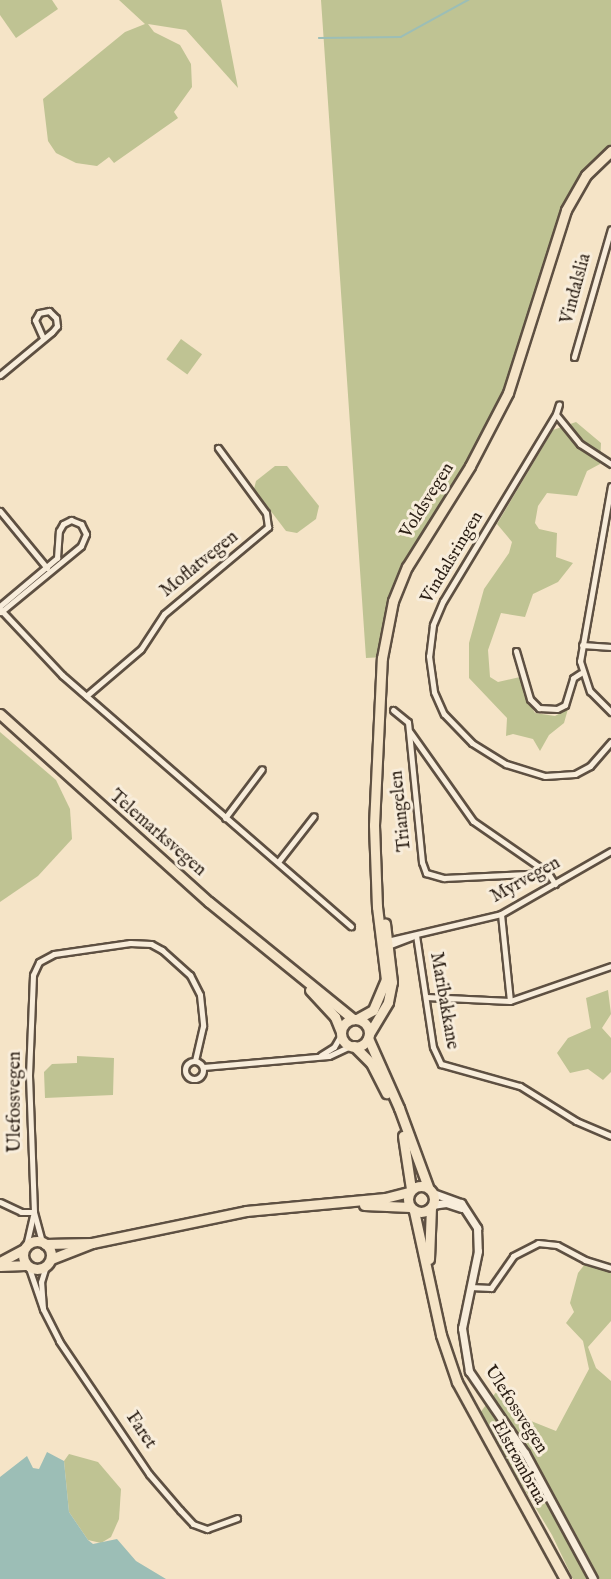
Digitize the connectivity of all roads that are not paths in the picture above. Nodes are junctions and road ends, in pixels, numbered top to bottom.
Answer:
1 (611, 151) edge
2 (611, 229) edge
3 (43, 338) junction
4 (574, 357) dead end
5 (0, 375) edge
6 (559, 404) dead end
7 (556, 414) junction
8 (218, 448) dead end
9 (611, 464) edge
10 (611, 486) edge
11 (0, 512) edge
12 (48, 569) junction
13 (0, 610) edge
14 (582, 645) junction
15 (611, 647) edge
16 (516, 651) dead end
17 (581, 673) junction
18 (86, 696) junction
19 (393, 710) dead end
20 (611, 712) edge
21 (0, 714) edge
22 (409, 730) junction
23 (611, 742) edge
24 (262, 769) dead end
25 (314, 816) dead end
26 (225, 818) junction
27 (611, 851) edge
28 (278, 862) junction
29 (548, 873) junction
30 (555, 884) junction
31 (501, 914) junction
32 (351, 926) dead end
33 (416, 935) junction
34 (387, 944) junction
35 (611, 966) edge
36 (296, 975) junction
37 (426, 996) junction
38 (510, 1001) junction
39 (355, 1019) junction
40 (341, 1034) junction
41 (368, 1036) junction
42 (352, 1046) junction
43 (317, 1057) junction
44 (195, 1061) junction
45 (202, 1067) junction
46 (611, 1136) edge
47 (430, 1190) junction
48 (410, 1191) junction
49 (0, 1202) edge
50 (308, 1204) junction
51 (432, 1207) junction
52 (412, 1209) junction
53 (34, 1212) junction
54 (469, 1213) junction
55 (44, 1243) junction
56 (92, 1243) junction
57 (24, 1248) junction
58 (0, 1262) edge
59 (48, 1262) junction
60 (0, 1266) edge
61 (27, 1266) junction
62 (611, 1268) edge
63 (470, 1287) junction
64 (431, 1291) junction
65 (43, 1309) junction
66 (237, 1518) dead end
67 (565, 1579) edge
68 (593, 1579) edge

1 - 34 main road, Voldsvegen
2 - 4 street, Vindalslia
3 - 3 street
3 - 5 street
6 - 7 street, Vindalsringen
7 - 9 street
7 - 23 street, Vindalsringen
8 - 18 street, Moflatvegen
10 - 14 street
11 - 12 street
12 - 12 street
12 - 13 street
13 - 18 street
14 - 15 street
14 - 17 street
16 - 17 street
17 - 20 street
18 - 26 street
19 - 22 street, Triangelen
21 - 36 main road, Telemarksvegen
22 - 29 street, Triangelen
22 - 29 street, Triangelen
24 - 26 street
25 - 28 street
26 - 28 street
27 - 30 street, Myrvegen
28 - 32 street
29 - 30 street, Triangelen
30 - 31 street, Myrvegen
31 - 33 street, Myrvegen
31 - 38 street
33 - 34 street, Myrvegen
33 - 37 street, Maribakkane
34 - 39 main road, Voldsvegen
34 - 41 main road, Voldsvegen
35 - 38 street
36 - 39 main road, Telemarksvegen
36 - 40 main road, Telemarksvegen
37 - 38 street
37 - 46 street, Maribakkane
39 - 40 main road, Voldsvegen
39 - 41 main road, Telemarksvegen
40 - 42 main road, Telemarksvegen
40 - 43 street
41 - 42 main road
41 - 47 main road
42 - 43 street
42 - 48 main road
43 - 45 street
44 - 45 street
44 - 45 street
44 - 53 street, Ulefossvegen
47 - 48 main road
47 - 51 main road, Elstrømbrua
47 - 54 street
48 - 50 main road
48 - 52 main road, Elstrømbrua
49 - 53 street
50 - 52 main road
50 - 56 main road
51 - 52 main road
51 - 54 street
51 - 64 main road, Elstrømbrua
52 - 64 main road, Elstrømbrua
53 - 55 street, Ulefossvegen
53 - 57 street, Ulefossvegen
54 - 63 street, Ulefossvegen
55 - 56 main road
55 - 57 main road
55 - 59 main road
56 - 59 main road
57 - 58 main road
57 - 61 main road
59 - 61 main road
59 - 65 street, Faret
60 - 61 main road
61 - 65 street, Faret
62 - 63 street
63 - 68 street, Ulefossvegen
64 - 67 main road, Elstrømbrua
65 - 66 street, Faret

